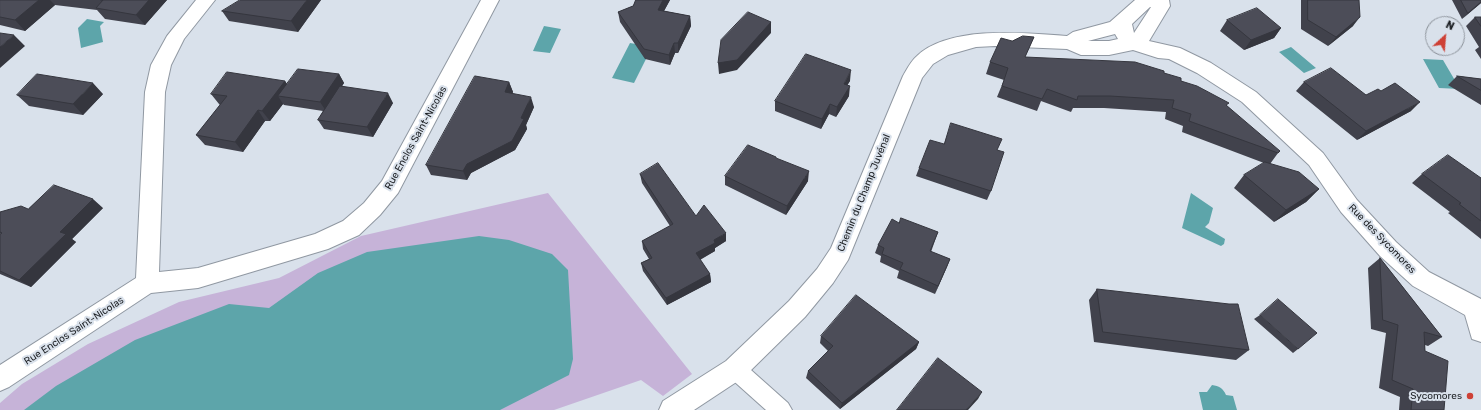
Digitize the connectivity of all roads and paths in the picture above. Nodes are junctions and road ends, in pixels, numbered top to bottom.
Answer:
1 (206, 0) edge
2 (490, 0) edge
3 (1154, 0) edge
4 (1160, 0) edge
5 (1122, 22) junction
6 (1148, 28) junction
7 (1070, 43) junction
8 (1134, 43) junction
9 (1173, 53) junction
10 (147, 283) junction
11 (1478, 306) edge
12 (1481, 331) edge
13 (735, 368) junction
14 (0, 379) edge
15 (672, 410) edge
16 (781, 410) edge

1 - 10 street
2 - 10 street, Rue Enclos Saint-Nicolas
3 - 5 street, Chemin du Champ Juvénal
4 - 6 street
5 - 6 street
5 - 7 street, Chemin du Champ Juvénal
5 - 8 street
6 - 8 street
6 - 9 street, Rue des Sycomores
7 - 8 street, Chemin du Champ Juvénal
7 - 13 street, Chemin du Champ Juvénal
8 - 9 street, Rue des Sycomores
9 - 11 street, Rue des Sycomores
10 - 14 street, Rue Enclos Saint-Nicolas
11 - 12 street, Rue des Sycomores
13 - 15 street, Chemin du Champ Juvénal
13 - 16 lane

